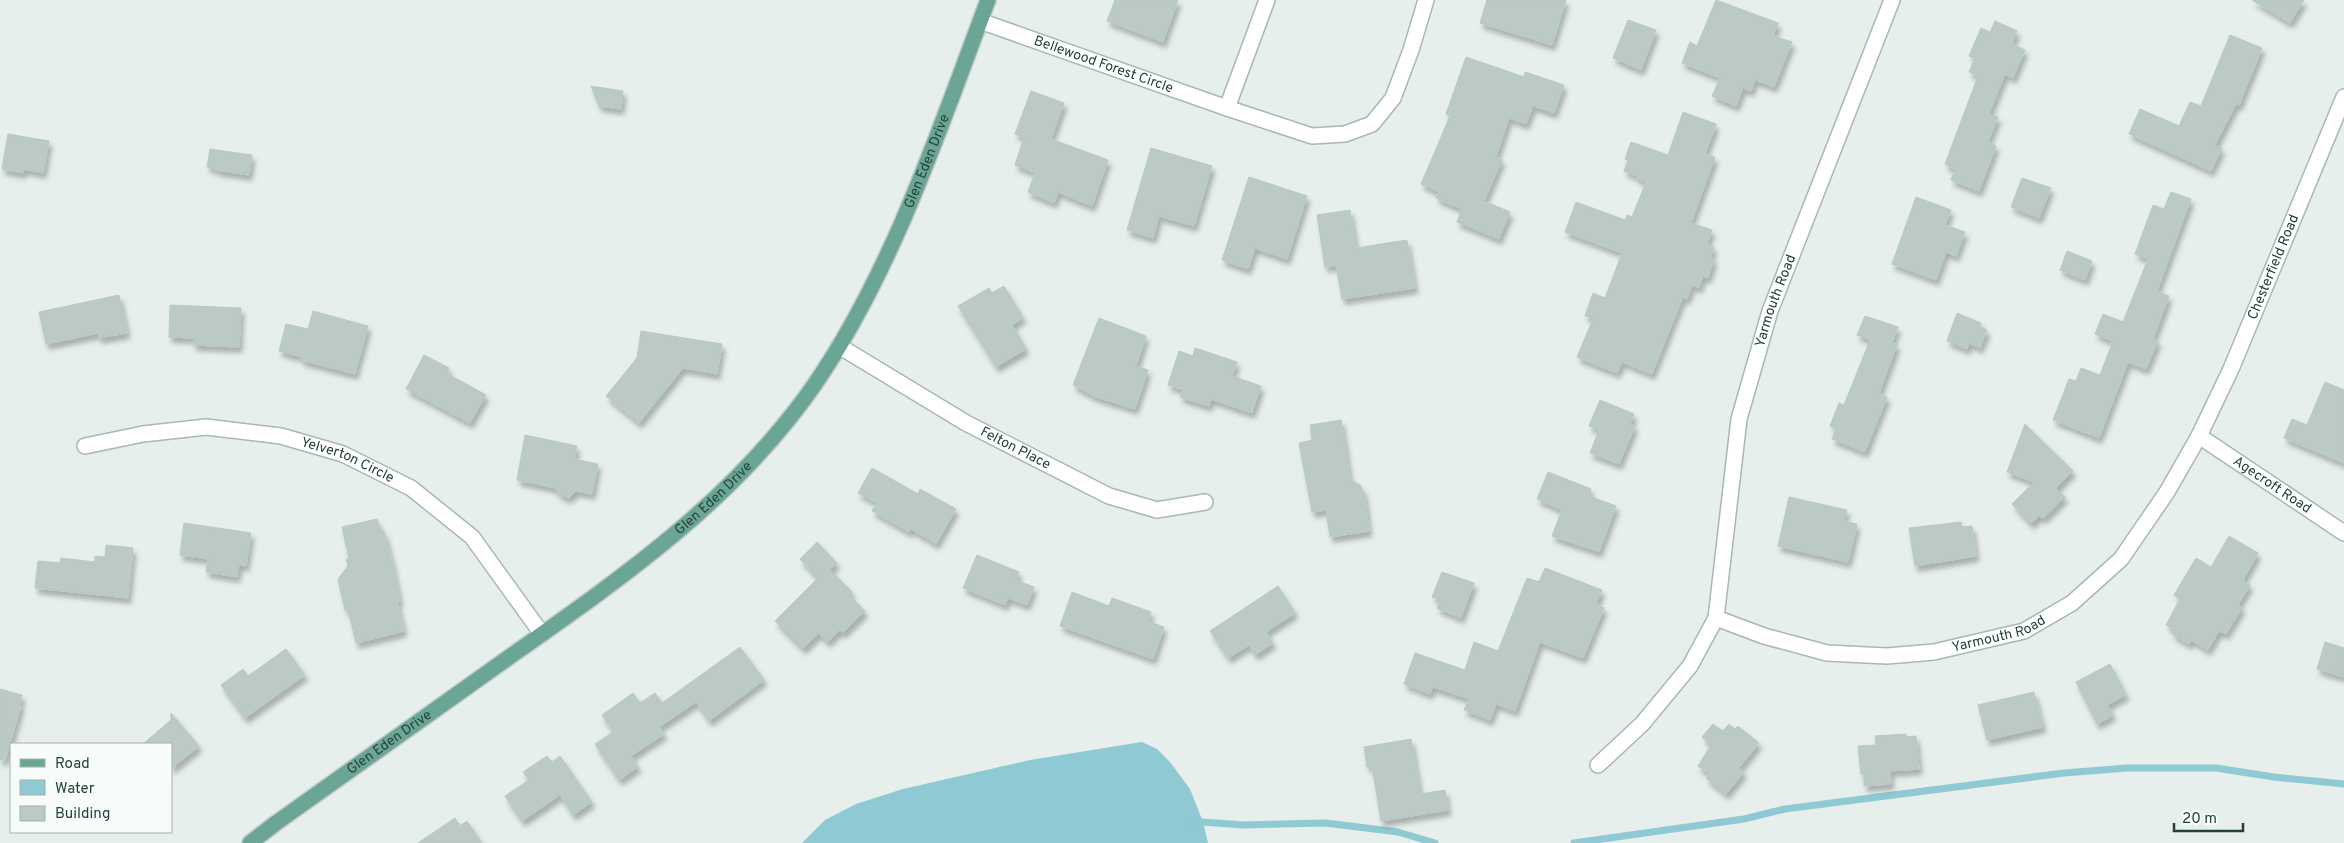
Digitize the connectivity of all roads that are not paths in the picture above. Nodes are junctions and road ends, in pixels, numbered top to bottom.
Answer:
1 (988, 0) edge
2 (1267, 0) edge
3 (1426, 0) edge
4 (1892, 0) edge
5 (980, 21) junction
6 (2344, 97) edge
7 (1227, 108) junction
8 (839, 346) junction
9 (2199, 436) junction
10 (86, 446) dead end
11 (1205, 502) dead end
12 (2344, 533) edge
13 (1716, 618) junction
14 (542, 634) junction
15 (1598, 765) dead end
16 (250, 843) edge

1 - 5 main road, Glen Eden Drive
2 - 7 street
3 - 7 street, Bellewood Forest Circle
4 - 13 street, Yarmouth Road
5 - 7 street, Bellewood Forest Circle
5 - 8 main road, Glen Eden Drive
6 - 9 street, Chesterfield Road
8 - 11 street, Felton Place
8 - 14 main road, Glen Eden Drive
9 - 12 street, Agecroft Road
9 - 13 street, Yarmouth Road
10 - 14 street, Yelverton Circle
13 - 15 street, Yarmouth Road
14 - 16 main road, Glen Eden Drive

